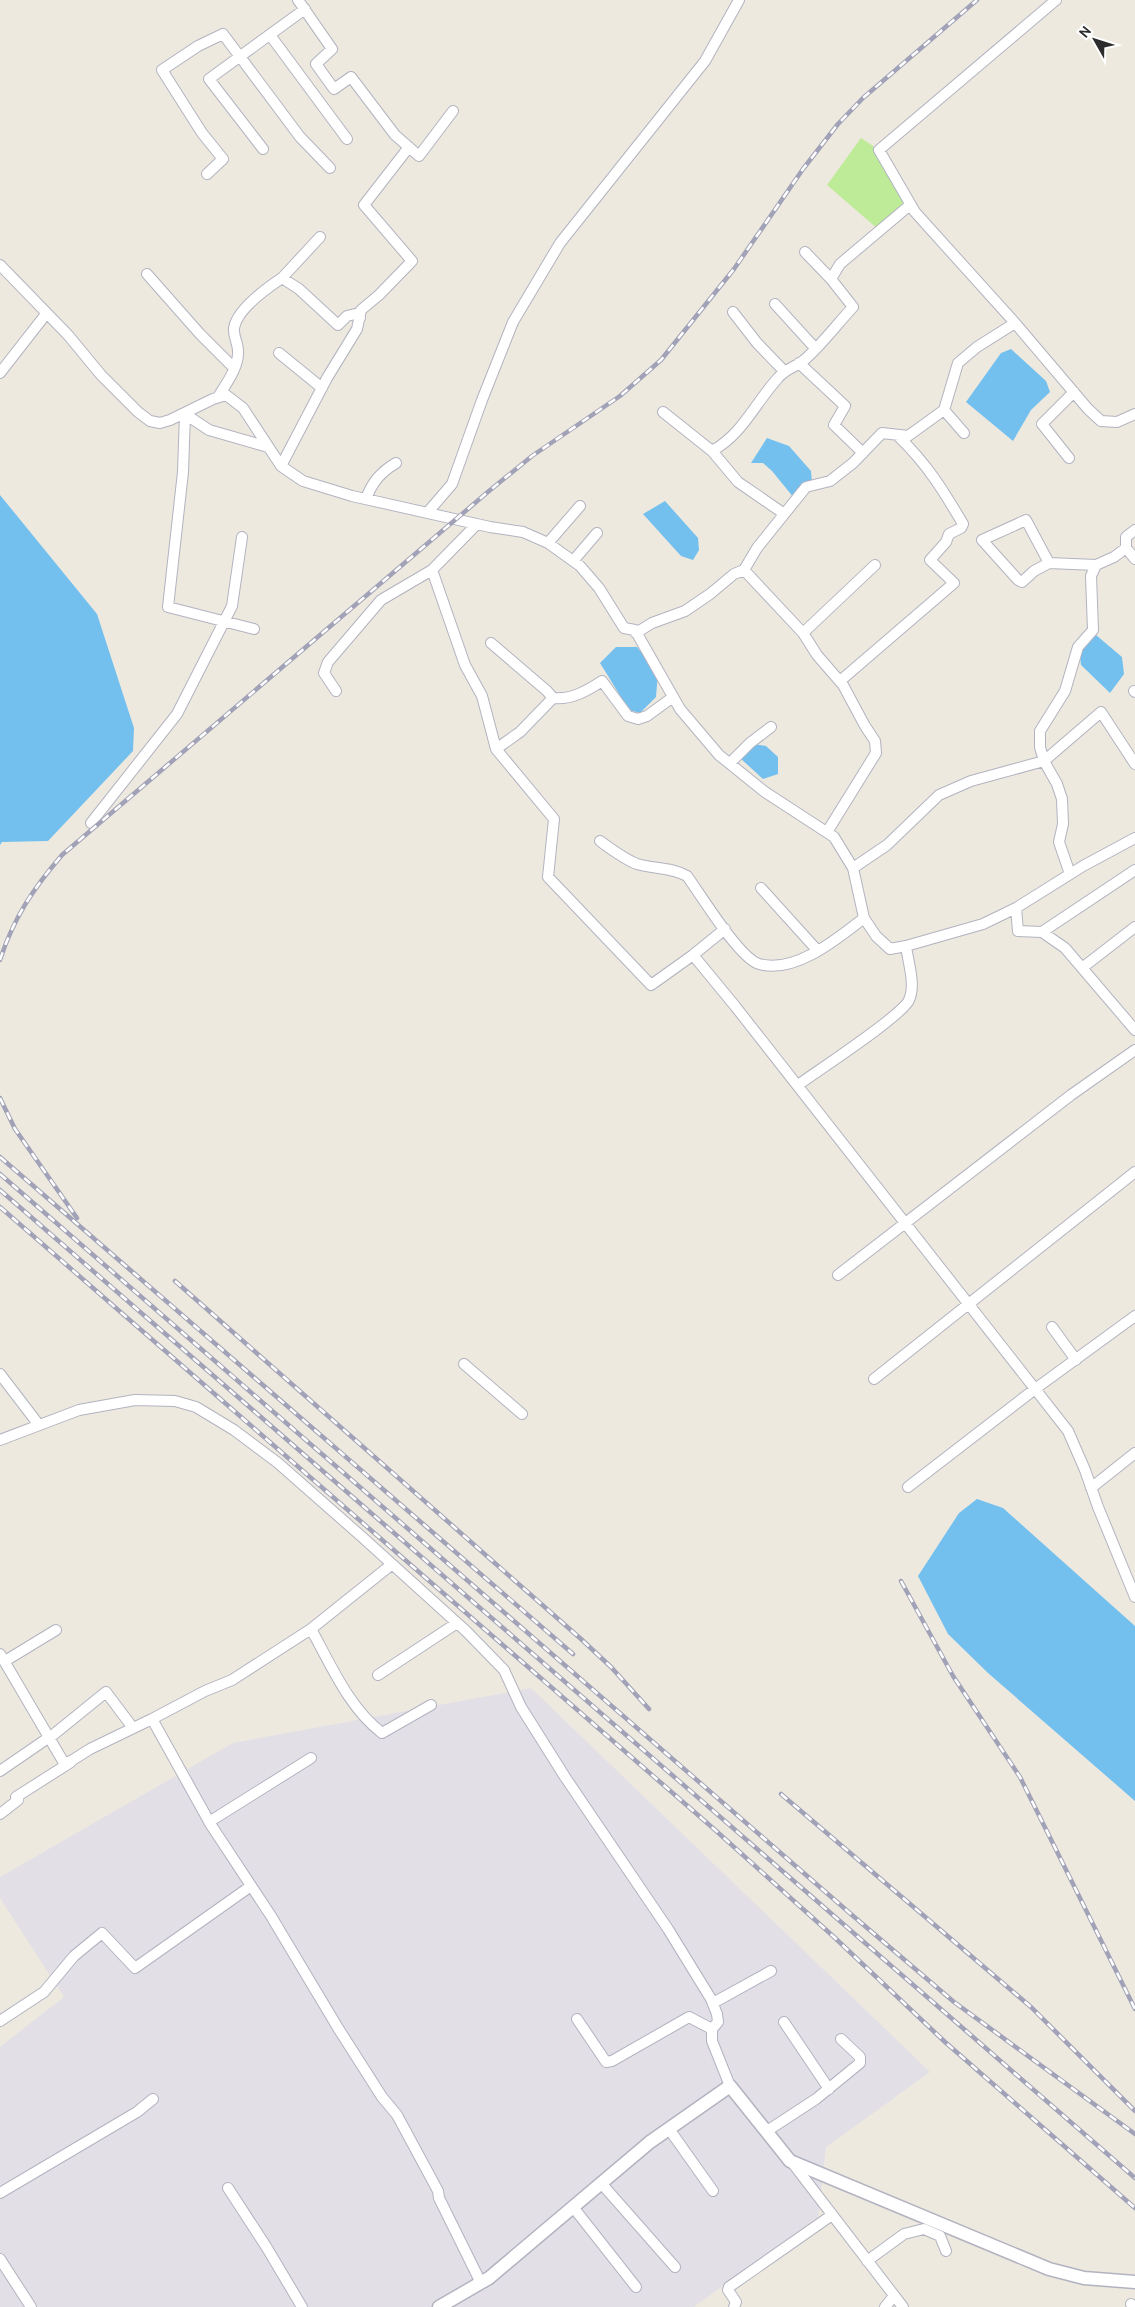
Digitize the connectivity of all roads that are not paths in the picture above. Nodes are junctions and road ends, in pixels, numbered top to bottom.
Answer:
1 (298, 0) edge
2 (739, 0) edge
3 (1056, 0) edge
4 (305, 10) junction
5 (270, 35) junction
6 (238, 58) junction
7 (453, 111) dead end
8 (347, 139) dead end
9 (409, 147) junction
10 (263, 149) dead end
11 (330, 168) dead end
12 (207, 174) dead end
13 (910, 205) junction
14 (320, 237) dead end
15 (805, 252) dead end
16 (0, 265) edge
17 (147, 274) dead end
18 (282, 278) junction
19 (831, 279) junction
20 (775, 304) dead end
21 (732, 312) dead end
22 (46, 314) junction
23 (360, 318) junction
24 (1015, 322) junction
25 (815, 348) junction
26 (279, 353) dead end
27 (799, 363) junction
28 (234, 368) junction
29 (784, 371) junction
30 (0, 373) edge
31 (322, 388) junction
32 (1074, 392) junction
33 (218, 397) junction
34 (944, 410) junction
35 (663, 412) dead end
36 (185, 414) junction
37 (1135, 414) edge
38 (964, 433) dead end
39 (899, 436) junction
40 (268, 447) junction
41 (712, 451) junction
42 (863, 453) junction
43 (1069, 458) dead end
44 (396, 464) dead end
45 (281, 466) junction
46 (366, 499) junction
47 (580, 506) dead end
48 (428, 512) junction
49 (783, 513) junction
50 (477, 524) junction
51 (1135, 530) edge
52 (597, 533) dead end
53 (242, 537) dead end
54 (548, 543) junction
55 (1126, 548) junction
56 (1135, 559) edge
57 (574, 561) junction
58 (1050, 563) junction
59 (875, 565) dead end
60 (1096, 565) junction
61 (432, 570) junction
62 (744, 570) junction
63 (225, 620) junction
64 (254, 630) dead end
65 (636, 633) junction
66 (803, 633) junction
67 (491, 644) dead end
68 (840, 681) junction
69 (336, 690) dead end
70 (673, 697) junction
71 (553, 698) junction
72 (771, 727) dead end
73 (496, 749) junction
74 (1044, 761) junction
75 (730, 763) junction
76 (1135, 764) edge
77 (91, 823) dead end
78 (827, 832) junction
79 (1135, 838) edge
80 (600, 841) dead end
81 (853, 868) junction
82 (1135, 870) edge
83 (1070, 874) junction
84 (761, 888) dead end
85 (1016, 908) junction
86 (864, 918) junction
87 (1135, 927) edge
88 (725, 929) junction
89 (1042, 932) junction
90 (906, 946) junction
91 (818, 950) junction
92 (693, 955) junction
93 (1082, 968) junction
94 (1135, 1030) edge
95 (1135, 1050) edge
96 (798, 1085) junction
97 (1135, 1172) edge
98 (906, 1224) junction
99 (838, 1274) dead end
100 (968, 1303) junction
101 (1135, 1316) edge
102 (1052, 1327) dead end
103 (1076, 1360) junction
104 (464, 1364) dead end
105 (0, 1374) edge
106 (874, 1379) dead end
107 (1034, 1389) junction
108 (522, 1414) dead end
109 (39, 1426) junction
110 (0, 1440) edge
111 (1135, 1453) edge
112 (908, 1487) dead end
113 (1091, 1488) junction
114 (392, 1565) junction
115 (1135, 1597) edge
116 (457, 1623) junction
117 (311, 1629) junction
118 (56, 1630) dead end
119 (2, 1658) edge
120 (378, 1674) dead end
121 (431, 1705) dead end
122 (152, 1718) junction
123 (133, 1728) junction
124 (48, 1738) junction
125 (311, 1758) dead end
126 (71, 1761) junction
127 (0, 1772) edge
128 (0, 1814) edge
129 (209, 1822) junction
130 (251, 1886) junction
131 (771, 1971) dead end
132 (713, 2003) junction
133 (577, 2020) dead end
134 (0, 2021) edge
135 (784, 2022) dead end
136 (712, 2029) junction
137 (841, 2039) dead end
138 (730, 2086) junction
139 (829, 2089) junction
140 (153, 2099) dead end
141 (669, 2129) junction
142 (767, 2131) junction
143 (790, 2161) junction
144 (601, 2183) junction
145 (228, 2188) dead end
146 (713, 2191) dead end
147 (0, 2193) edge
148 (573, 2207) junction
149 (832, 2215) junction
150 (946, 2251) dead end
151 (0, 2259) edge
152 (867, 2261) junction
153 (675, 2267) dead end
154 (1135, 2282) edge
155 (481, 2283) junction
156 (636, 2287) dead end
157 (894, 2296) junction
158 (31, 2307) edge
159 (302, 2307) edge
160 (439, 2307) edge
161 (734, 2307) edge
162 (885, 2307) edge
163 (903, 2307) edge

1 - 4 street
2 - 48 street
3 - 13 street
4 - 5 street
4 - 9 street
5 - 6 street
5 - 8 street
6 - 10 street
6 - 11 street
6 - 12 street
7 - 9 street
9 - 23 street
13 - 19 street
13 - 24 street
14 - 18 street
15 - 19 street
16 - 22 street
17 - 28 street
18 - 23 street
18 - 28 street
19 - 25 street
20 - 25 street
21 - 29 street
22 - 30 street
22 - 36 street
23 - 31 street
24 - 32 street
24 - 34 street
25 - 27 street
26 - 31 street
27 - 29 street
27 - 42 street
28 - 33 street
29 - 41 street
31 - 45 street
32 - 37 street
32 - 43 street
33 - 36 street
33 - 40 street
34 - 38 street
34 - 39 street
35 - 41 street
36 - 40 street
36 - 63 street
39 - 42 street
39 - 68 street
40 - 45 street
41 - 49 street
42 - 49 street
44 - 46 street
45 - 46 street
46 - 48 street
47 - 54 street
48 - 50 street
49 - 62 street
50 - 54 street
50 - 61 street
51 - 55 street
52 - 57 street
53 - 63 street
54 - 57 street
55 - 56 street
55 - 60 street
57 - 65 street
58 - 58 street
58 - 60 street
59 - 66 street
60 - 74 street
61 - 69 street
61 - 73 street
62 - 65 street
62 - 66 street
63 - 64 street
63 - 77 street
65 - 70 street
66 - 68 street
67 - 71 street
68 - 78 street
70 - 71 street
70 - 75 street
71 - 73 street
72 - 75 street
73 - 92 street
74 - 76 street
74 - 81 street
74 - 83 street
75 - 78 street
78 - 81 street
79 - 83 street
80 - 88 street
81 - 86 street
82 - 89 street
83 - 85 street
84 - 91 street
85 - 89 street
85 - 90 street
86 - 90 street
86 - 91 street
87 - 93 street
88 - 91 street
88 - 92 street
89 - 93 street
90 - 96 street
92 - 96 street
93 - 94 street
95 - 98 street
96 - 98 street
97 - 100 street
98 - 99 street
98 - 100 street
100 - 106 street
100 - 107 street
101 - 103 street
102 - 103 street
103 - 107 street
104 - 108 street
105 - 109 street
107 - 112 street
107 - 113 street
109 - 110 street
109 - 114 street
111 - 113 street
113 - 115 street
114 - 116 street
114 - 117 street
116 - 120 street
116 - 132 street
117 - 121 street
117 - 122 street
118 - 119 street
119 - 124 street
122 - 123 street
122 - 129 street
123 - 124 street
123 - 126 street
124 - 126 street
124 - 127 street
125 - 129 street
126 - 128 street
129 - 130 street
130 - 134 street
130 - 155 street
131 - 132 street
132 - 136 street
133 - 136 street
135 - 139 street
136 - 138 street
137 - 139 street
138 - 141 street
138 - 142 street
139 - 142 street
140 - 147 street
141 - 144 street
141 - 146 street
142 - 143 street
143 - 149 street
143 - 154 street
144 - 148 street
144 - 153 street
145 - 159 street
148 - 155 street
148 - 156 street
149 - 152 street
149 - 161 street
150 - 152 street
151 - 158 street
152 - 157 street
155 - 160 street
157 - 162 street
157 - 163 street

